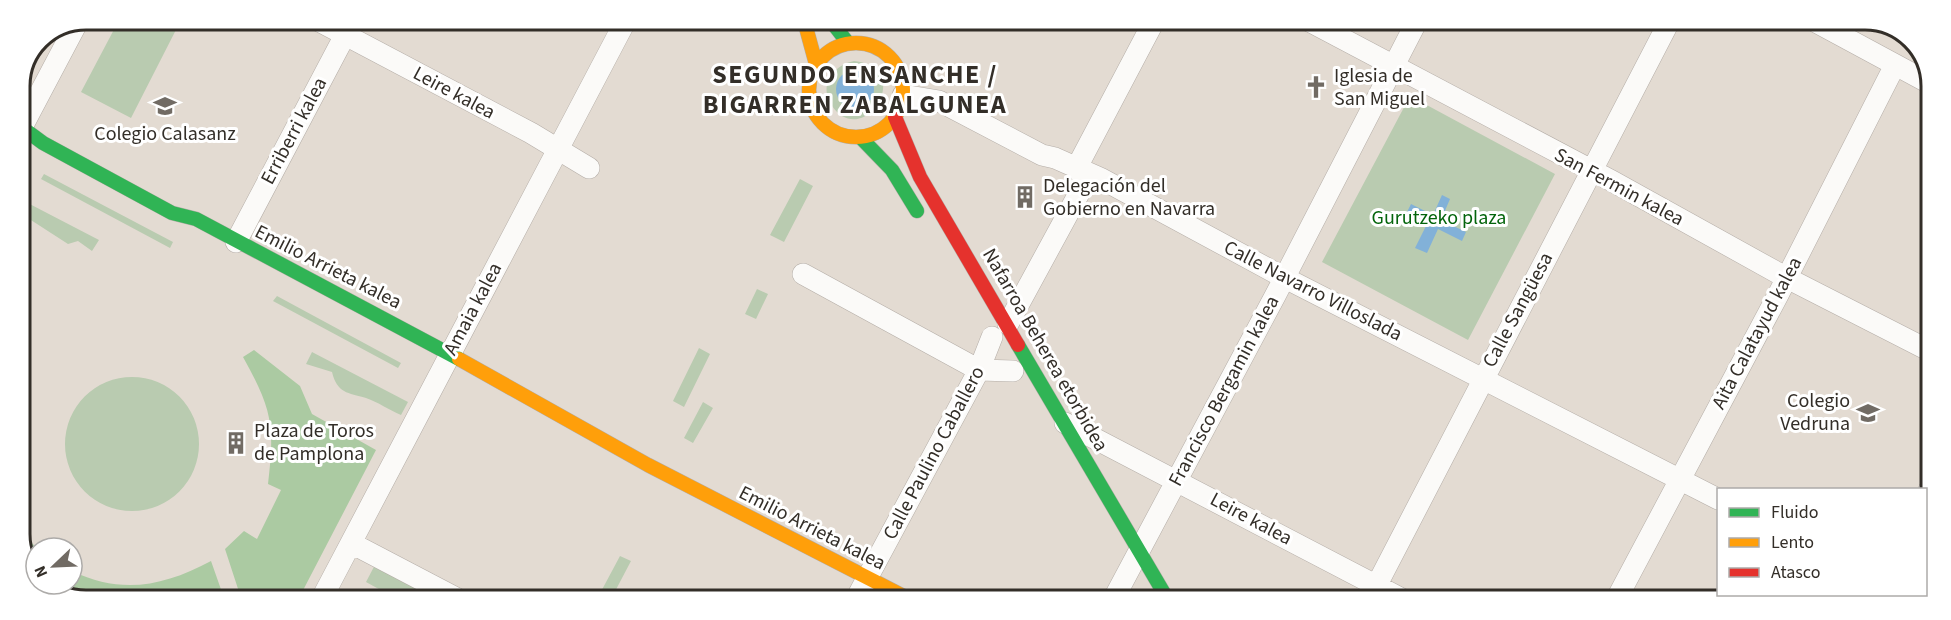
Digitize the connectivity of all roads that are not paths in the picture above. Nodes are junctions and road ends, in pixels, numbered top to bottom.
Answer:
1 (347, 30) edge
2 (354, 30) edge
3 (621, 30) edge
4 (807, 30) edge
5 (837, 30) edge
6 (1149, 30) edge
7 (1326, 30) edge
8 (1412, 30) edge
9 (1665, 30) edge
10 (1831, 30) edge
11 (72, 32) edge
12 (848, 44) junction
13 (816, 64) junction
14 (1895, 65) junction
15 (1393, 66) junction
16 (1920, 78) edge
17 (903, 95) junction
18 (30, 110) edge
19 (895, 117) junction
20 (30, 135) edge
21 (861, 138) junction
22 (556, 150) junction
23 (1077, 167) junction
24 (589, 168) dead end
25 (1592, 172) junction
26 (925, 226) dead end
27 (237, 242) junction
28 (803, 274) dead end
29 (1285, 278) junction
30 (1787, 278) junction
31 (996, 330) junction
32 (1921, 346) edge
33 (449, 354) junction
34 (979, 370) junction
35 (1016, 377) joint
36 (1483, 378) junction
37 (1065, 423) junction
38 (1176, 479) junction
39 (1680, 479) junction
40 (1717, 498) edge
41 (351, 543) junction
42 (1133, 564) junction
43 (867, 577) junction
44 (326, 590) edge
45 (441, 590) edge
46 (860, 590) edge
47 (892, 590) edge
48 (1119, 590) edge
49 (1158, 590) edge
50 (1367, 590) edge
51 (1374, 590) edge
52 (1621, 590) edge

1 - 27 street, Erriberri kalea
2 - 22 street, Leire kalea
3 - 22 street, Amaia kalea
4 - 13 main road
5 - 12 main road
6 - 23 street
7 - 15 street, San Fermin kalea
8 - 15 street, Francisco Bergamin kalea
9 - 25 street, Calle Sangüesa
10 - 14 street
11 - 18 street
12 - 13 main road
12 - 17 main road
13 - 21 main road
14 - 16 street
14 - 30 street, Aita Calatayud kalea
15 - 25 street, San Fermin kalea
15 - 29 street, Francisco Bergamin kalea
17 - 19 main road
17 - 23 street, Calle Navarro Villoslada
19 - 21 main road
19 - 31 main road, Nafarroa Beherea etorbidea
20 - 27 main road, Emilio Arrieta kalea
21 - 26 main road
22 - 24 street, Leire kalea
22 - 33 street, Amaia kalea
23 - 29 street, Calle Navarro Villoslada
23 - 31 street, Calle Paulino Caballero
25 - 30 street, San Fermin kalea
25 - 36 street, Calle Sangüesa
27 - 33 main road, Emilio Arrieta kalea
28 - 34 street
29 - 36 street, Calle Navarro Villoslada
29 - 38 street, Francisco Bergamin kalea
30 - 32 street, San Fermin kalea
30 - 39 street, Aita Calatayud kalea
31 - 34 street, Calle Paulino Caballero
31 - 35 main road, Nafarroa Beherea etorbidea
31 - 37 main road, Nafarroa Beherea etorbidea
33 - 41 street, Amaia kalea
33 - 43 main road, Emilio Arrieta kalea
34 - 35 street
34 - 43 street, Calle Paulino Caballero
36 - 39 street, Calle Navarro Villoslada
36 - 51 street, Calle Sangüesa
37 - 38 street, Leire kalea
37 - 42 main road, Nafarroa Beherea etorbidea
38 - 42 street, Francisco Bergamin kalea
38 - 50 street, Leire kalea
39 - 40 street, Calle Navarro Villoslada
39 - 52 street, Aita Calatayud kalea
41 - 44 street, Amaia kalea
41 - 45 street
42 - 48 street, Francisco Bergamin kalea
42 - 49 main road, Nafarroa Beherea etorbidea
43 - 46 street, Calle Paulino Caballero
43 - 47 main road, Emilio Arrieta kalea

